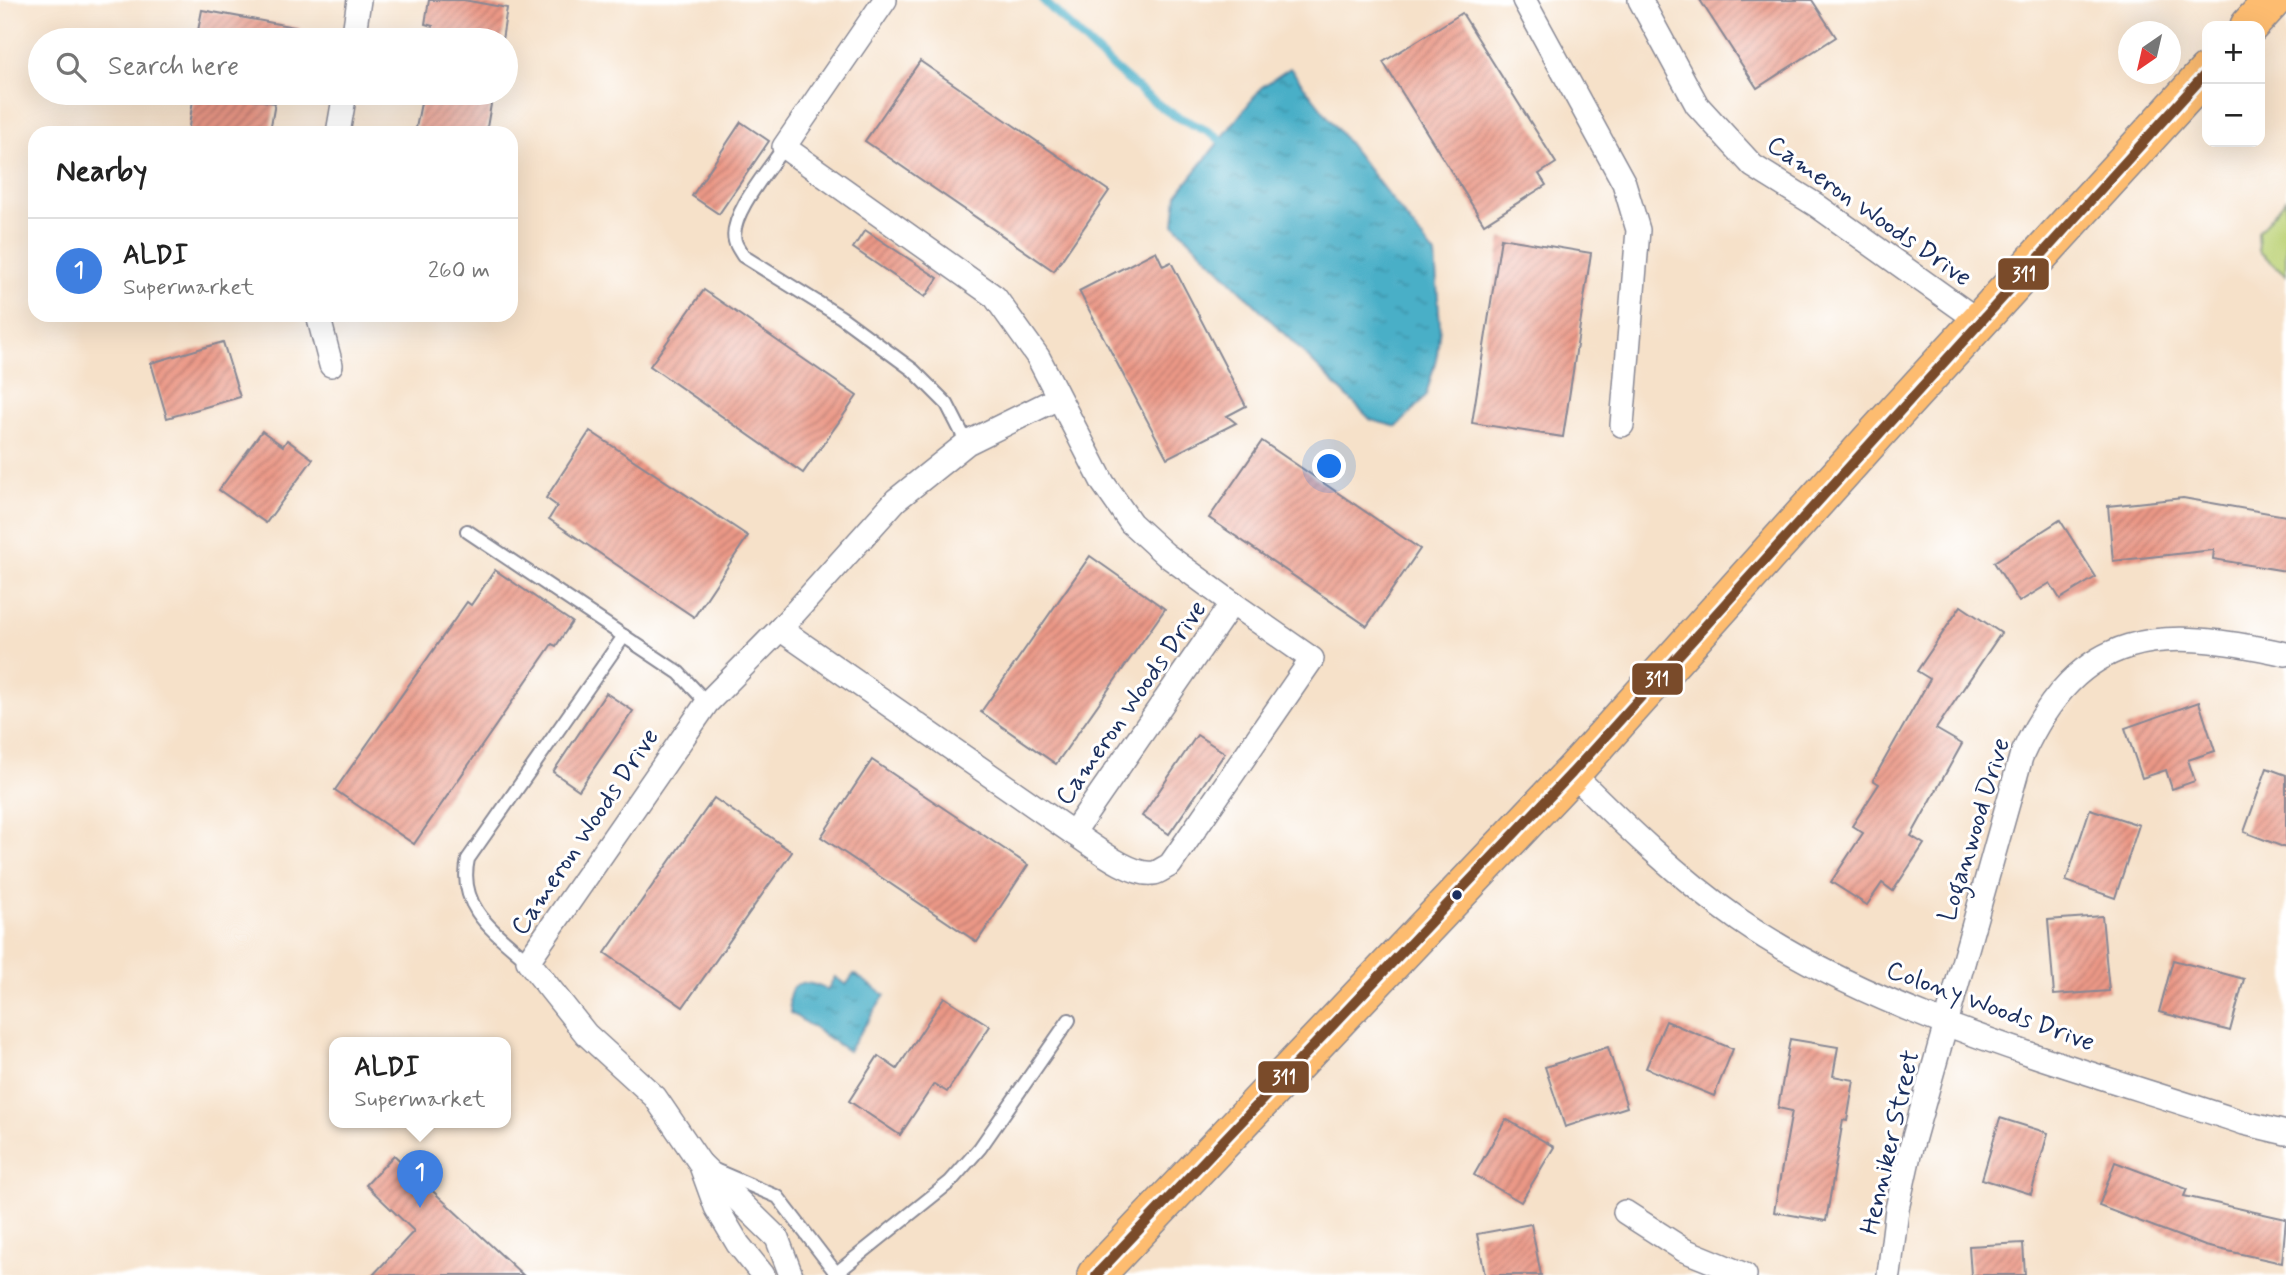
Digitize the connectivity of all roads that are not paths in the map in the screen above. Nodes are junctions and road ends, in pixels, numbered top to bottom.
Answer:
1 (359, 0) edge
2 (884, 0) edge
3 (1524, 0) edge
4 (1640, 0) edge
5 (2273, 0) edge
6 (2254, 21) edge
7 (355, 28) edge
8 (2202, 78) edge
9 (343, 105) edge
10 (339, 126) edge
11 (784, 147) junction
12 (320, 322) edge
13 (1980, 322) junction
14 (331, 365) dead end
15 (1058, 398) junction
16 (1622, 425) dead end
17 (967, 443) junction
18 (467, 531) dead end
19 (1232, 603) junction
20 (780, 629) junction
21 (624, 636) junction
22 (2286, 654) edge
23 (706, 703) junction
24 (1572, 773) junction
25 (1073, 833) junction
26 (528, 961) junction
27 (1069, 1020) dead end
28 (1947, 1022) junction
29 (2286, 1133) edge
30 (700, 1163) junction
31 (1625, 1212) dead end
32 (835, 1274) edge
33 (763, 1275) edge
34 (790, 1275) edge
35 (1096, 1275) edge
36 (1745, 1275) edge
37 (1889, 1275) edge

1 - 7 street
2 - 11 street
3 - 16 street
4 - 13 street, Cameron Woods Drive
5 - 6 main road
8 - 13 main road
9 - 10 street
11 - 15 street, Cameron Woods Drive
11 - 17 lane
12 - 14 street
13 - 24 main road
15 - 17 street, Cameron Woods Drive
15 - 19 street, Cameron Woods Drive
17 - 20 street, Cameron Woods Drive
18 - 21 lane
19 - 25 street, Cameron Woods Drive
19 - 25 street
20 - 23 street, Cameron Woods Drive
20 - 25 street, Cameron Woods Drive
21 - 23 lane
21 - 26 lane
22 - 28 street, Loganwood Drive
23 - 26 street, Cameron Woods Drive
24 - 28 street, Colony Woods Drive
24 - 35 main road
26 - 30 street, Cameron Woods Drive
27 - 32 lane
28 - 29 street, Colony Woods Drive
28 - 37 street, Henniker Street
30 - 32 lane
30 - 33 street, Cameron Woods Drive
30 - 34 street, Cameron Woods Drive
31 - 36 street

